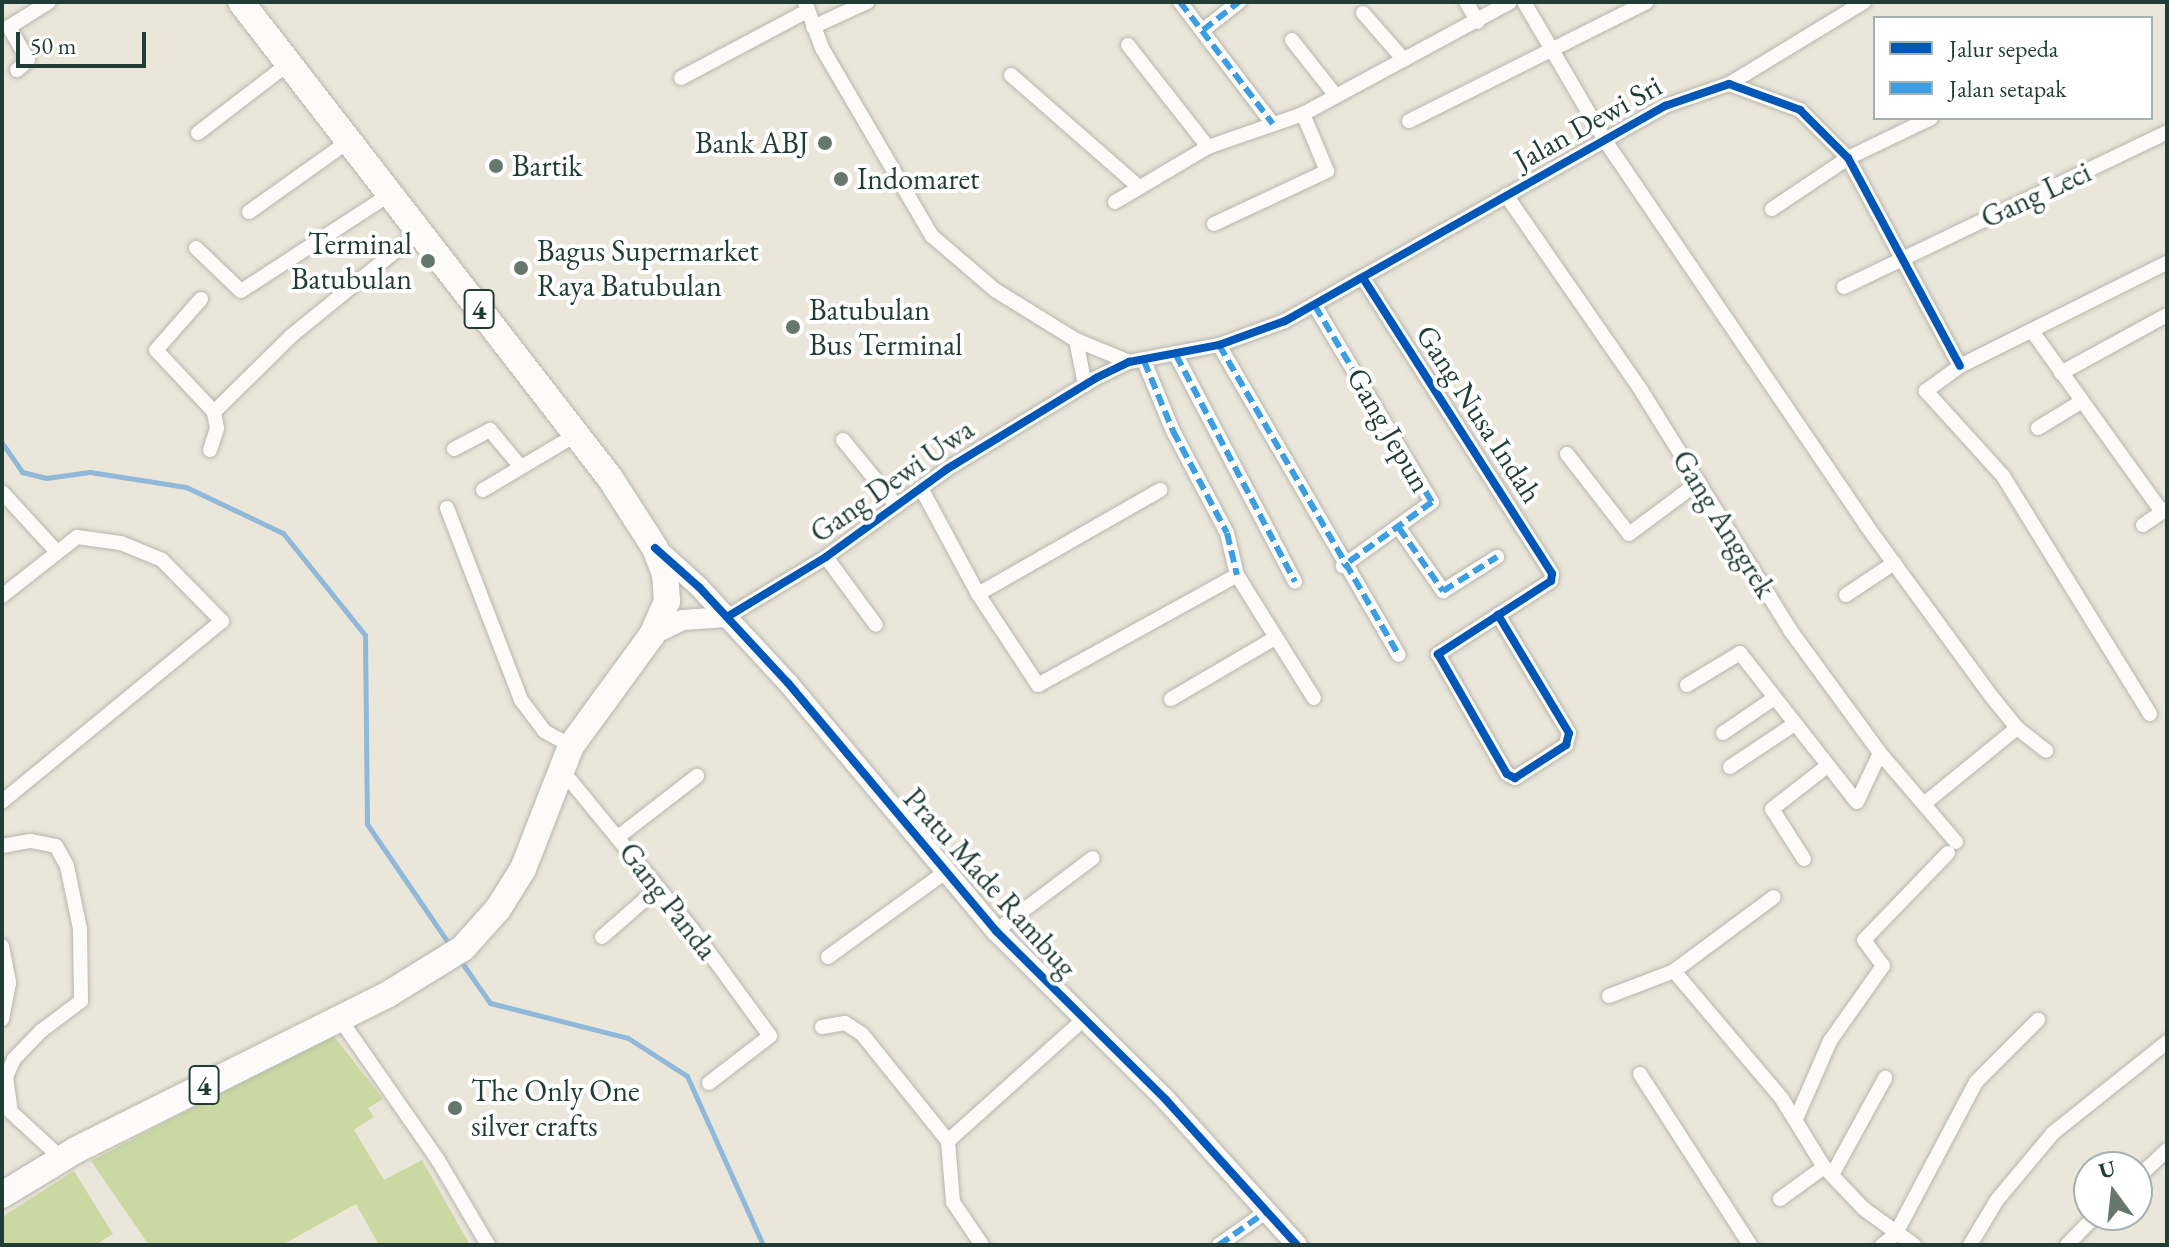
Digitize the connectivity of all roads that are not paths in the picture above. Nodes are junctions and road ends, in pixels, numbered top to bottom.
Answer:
1 (49, 2) edge
2 (867, 2) edge
3 (1180, 2) edge
4 (1239, 2) edge
5 (1466, 2) edge
6 (1510, 2) edge
7 (1524, 2) edge
8 (1647, 2) edge
9 (1864, 2) edge
10 (248, 4) edge
11 (806, 6) edge
12 (1363, 13) dead end
13 (1478, 22) junction
14 (813, 27) junction
15 (1203, 30) junction
16 (1292, 40) dead end
17 (1128, 45) dead end
18 (1556, 50) junction
19 (1404, 60) junction
20 (288, 64) junction
21 (17, 70) dead end
22 (1011, 75) dead end
23 (681, 78) dead end
24 (1729, 84) junction
25 (1336, 96) junction
26 (1303, 114) junction
27 (1927, 120) edge
28 (1409, 121) dead end
29 (1273, 124) junction
30 (2167, 132) edge
31 (198, 133) dead end
32 (1604, 139) junction
33 (349, 141) junction
34 (1208, 147) junction
35 (1848, 158) junction
36 (1139, 187) junction
37 (389, 195) junction
38 (1506, 195) junction
39 (1115, 202) dead end
40 (1772, 209) dead end
41 (249, 212) dead end
42 (1214, 224) dead end
43 (420, 231) junction
44 (196, 248) dead end
45 (1903, 256) junction
46 (2167, 263) edge
47 (1363, 278) junction
48 (1844, 287) dead end
49 (201, 299) dead end
50 (1315, 306) junction
51 (2167, 315) edge
52 (2032, 331) junction
53 (1076, 340) junction
54 (1219, 345) junction
55 (1176, 355) junction
56 (1136, 362) junction
57 (1960, 366) junction
58 (2061, 373) junction
59 (1085, 385) junction
60 (2081, 402) junction
61 (214, 412) junction
62 (2038, 428) dead end
63 (577, 434) junction
64 (843, 440) dead end
65 (454, 449) dead end
66 (210, 450) dead end
67 (1567, 454) dead end
68 (520, 466) junction
69 (1699, 482) junction
70 (921, 488) junction
71 (483, 490) dead end
72 (1160, 490) dead end
73 (2, 492) edge
74 (897, 506) junction
75 (447, 508) dead end
76 (2165, 511) edge
77 (2143, 525) dead end
78 (1399, 528) junction
79 (655, 548) junction
80 (56, 551) junction
81 (826, 557) junction
82 (1497, 557) dead end
83 (1894, 563) junction
84 (1343, 566) junction
85 (1237, 575) junction
86 (1295, 582) dead end
87 (978, 594) junction
88 (1846, 595) dead end
89 (2, 596) edge
90 (1498, 615) junction
91 (727, 617) junction
92 (876, 625) dead end
93 (652, 635) junction
94 (1275, 638) junction
95 (1399, 655) dead end
96 (1687, 685) dead end
97 (1314, 698) dead end
98 (1171, 699) dead end
99 (1773, 699) junction
100 (2150, 714) dead end
101 (1793, 725) junction
102 (2017, 728) junction
103 (1723, 733) dead end
104 (2046, 751) dead end
105 (1880, 753) junction
106 (566, 758) junction
107 (1730, 767) dead end
108 (1826, 767) junction
109 (697, 776) dead end
110 (2, 802) edge
111 (1924, 804) junction
112 (618, 837) junction
113 (2, 846) edge
114 (1093, 858) dead end
115 (1804, 859) dead end
116 (944, 873) junction
117 (658, 888) junction
118 (1774, 897) dead end
119 (996, 931) junction
120 (602, 937) dead end
121 (2, 946) edge
122 (828, 957) dead end
123 (1674, 971) junction
124 (1609, 996) dead end
125 (2, 1019) edge
126 (340, 1019) junction
127 (1083, 1020) junction
128 (2038, 1020) dead end
129 (822, 1027) dead end
130 (2167, 1042) edge
131 (1640, 1074) dead end
132 (1885, 1078) dead end
133 (709, 1083) dead end
134 (1796, 1119) junction
135 (948, 1141) junction
136 (61, 1158) junction
137 (1828, 1171) junction
138 (2, 1195) edge
139 (1780, 1199) dead end
140 (1267, 1211) junction
141 (1895, 1235) junction
142 (488, 1245) edge
143 (982, 1245) edge
144 (1219, 1245) edge
145 (1297, 1245) edge
146 (1750, 1245) edge
147 (1882, 1245) edge
148 (1914, 1245) edge
149 (1970, 1245) edge

1 - 21 street
2 - 14 street
3 - 15 street
4 - 15 street
5 - 13 street
6 - 13 street
7 - 18 street
8 - 18 street
9 - 24 street, Jalan Dewi Sri
10 - 20 highway, 4
11 - 14 street
11 - 23 street
12 - 19 street
13 - 19 street
14 - 53 street
15 - 29 street
16 - 25 street
17 - 34 street
18 - 28 street
18 - 32 street
19 - 25 street
20 - 31 street
20 - 33 highway, 4
22 - 36 street
24 - 32 street, Jalan Dewi Sri
24 - 35 street
25 - 26 street
26 - 29 street
26 - 42 street
27 - 35 street
29 - 34 street
30 - 45 street, Gang Leci
32 - 38 street, Jalan Dewi Sri
32 - 83 street
33 - 37 highway, 4
33 - 41 street
34 - 36 street
35 - 40 street
35 - 45 street
36 - 39 street
37 - 43 highway, 4
37 - 44 street
38 - 47 street, Jalan Dewi Sri
38 - 69 street, Gang Anggrek
43 - 61 street
43 - 63 highway, 4
45 - 48 street, Gang Leci
45 - 57 street
46 - 52 street
47 - 50 street, Jalan Dewi Sri
47 - 90 street, Gang Nusa Indah
49 - 61 street
50 - 54 street, Jalan Dewi Sri
50 - 78 street, Gang Jepun
51 - 58 street
52 - 57 street
52 - 58 street
53 - 56 street
53 - 59 street
54 - 55 street, Jalan Dewi Sri
54 - 84 street
55 - 56 street, Jalan Dewi Sri
55 - 86 street
56 - 59 street, Gang Dewi Uwa
56 - 85 street
57 - 100 street
58 - 60 street
59 - 70 street, Gang Dewi Uwa
60 - 62 street
60 - 76 street
61 - 66 street
63 - 68 street
63 - 79 highway, 4
64 - 74 street
65 - 68 street
67 - 69 street
68 - 71 street
69 - 105 street, Gang Anggrek
70 - 74 street, Gang Dewi Uwa
70 - 87 street
72 - 87 street
73 - 80 street
74 - 81 street, Gang Dewi Uwa
75 - 106 street, Gang Panda
76 - 77 street
78 - 82 street
78 - 84 street, Gang Jepun
79 - 91 street, Pratu Made Rambug
79 - 93 highway, 4
80 - 89 street
80 - 110 street
81 - 91 street, Gang Dewi Uwa
81 - 92 street
83 - 88 street
83 - 102 street
84 - 95 street
85 - 87 street
85 - 94 street
90 - 90 street
91 - 93 street
91 - 116 street, Pratu Made Rambug
93 - 106 highway, 4
94 - 97 street
94 - 98 street
96 - 99 street
99 - 101 street
99 - 103 street
101 - 107 street
101 - 108 street
102 - 104 street
102 - 111 street
105 - 108 street
105 - 111 street, Gang Anggrek
106 - 112 street, Gang Panda
106 - 126 highway, 4
108 - 115 street
109 - 112 street
111 - 134 street, Gang Anggrek
112 - 117 street, Gang Panda
113 - 136 street
114 - 119 street
116 - 119 street, Pratu Made Rambug
116 - 122 street
117 - 120 street
117 - 133 street, Gang Panda
118 - 123 street
119 - 127 street, Pratu Made Rambug
121 - 125 street
123 - 124 street
123 - 134 street
126 - 136 highway, 4
126 - 142 street
127 - 135 street
127 - 140 street, Pratu Made Rambug
128 - 141 street
129 - 135 street
130 - 149 street
131 - 146 street
132 - 137 street
134 - 137 street
135 - 143 street
136 - 138 highway, 4
137 - 139 street
137 - 141 street
140 - 144 street
140 - 145 street, Pratu Made Rambug
141 - 147 street
141 - 148 street

